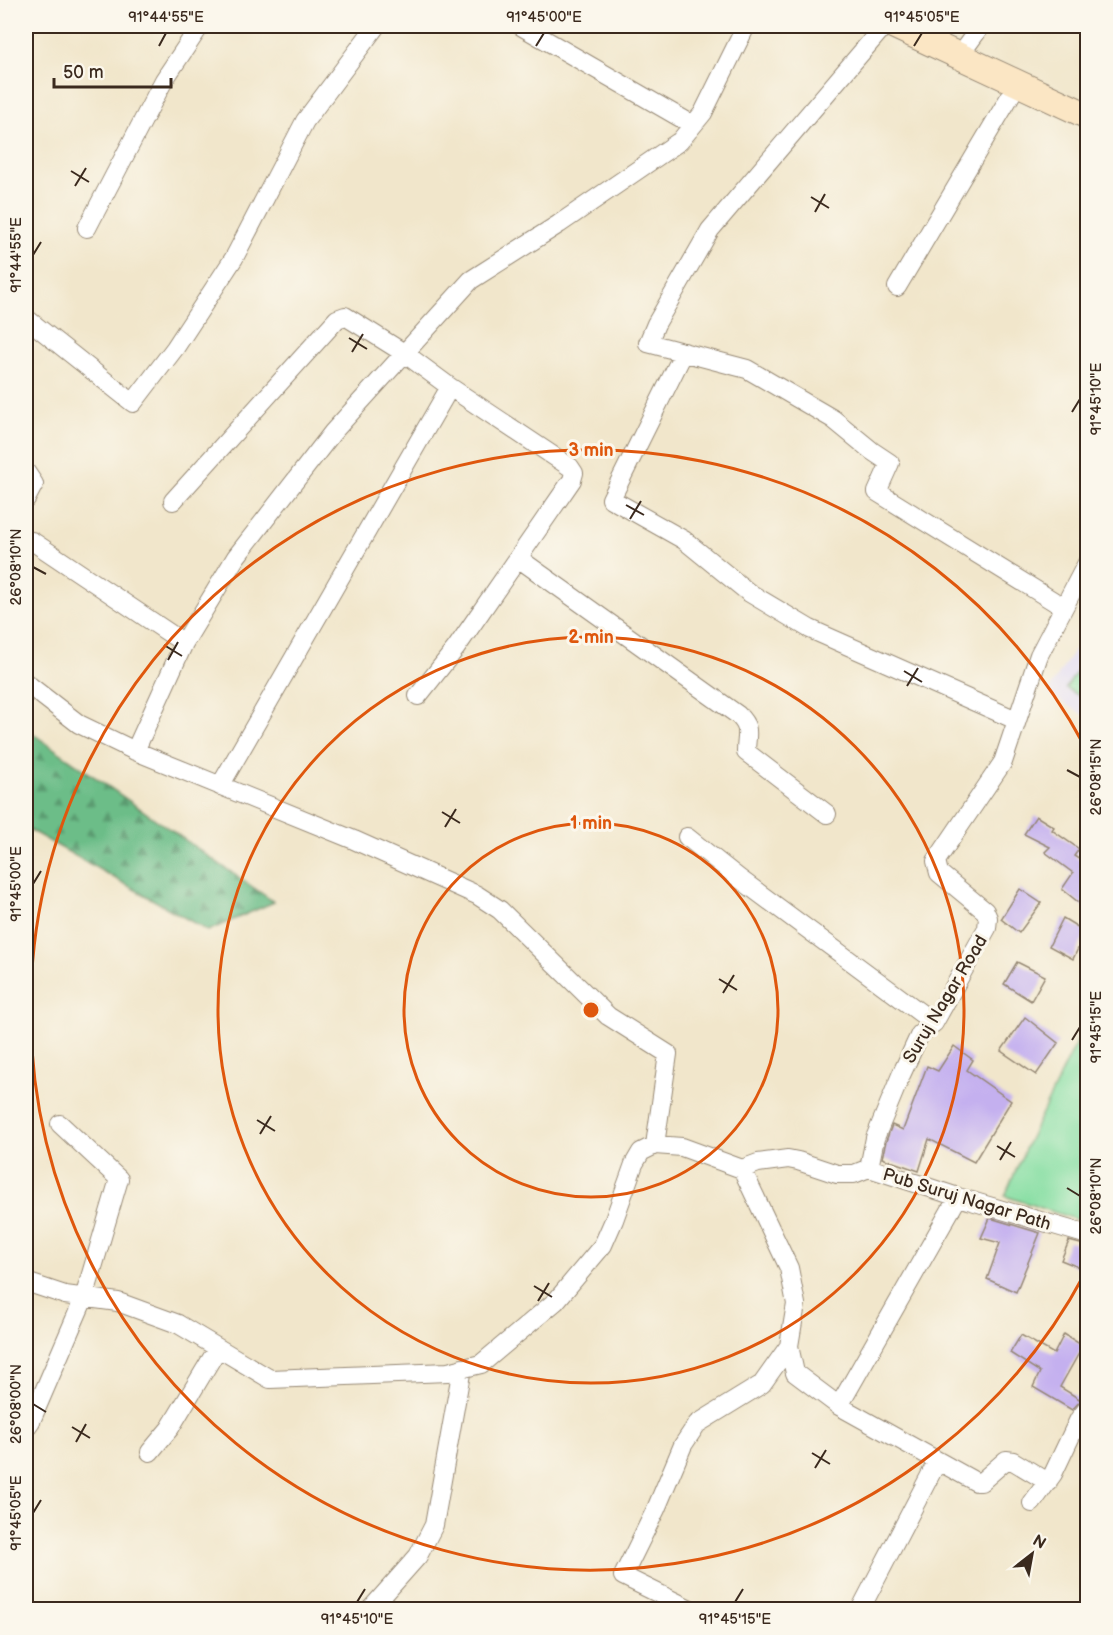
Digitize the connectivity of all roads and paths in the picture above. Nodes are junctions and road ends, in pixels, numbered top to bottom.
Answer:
1 (200, 26) edge
2 (376, 26) edge
3 (521, 26) edge
4 (746, 26) edge
5 (884, 26) edge
6 (895, 26) edge
7 (981, 26) edge
8 (959, 56) junction
9 (1018, 83) junction
10 (1088, 116) edge
11 (693, 125) junction
12 (87, 228) dead end
13 (897, 287) dead end
14 (26, 318) edge
15 (684, 352) junction
16 (404, 353) junction
17 (450, 387) junction
18 (26, 472) edge
19 (26, 499) edge
20 (173, 501) dead end
21 (32, 541) dead end
22 (518, 558) junction
23 (1088, 561) edge
24 (1063, 607) junction
25 (184, 643) junction
26 (26, 683) edge
27 (418, 696) dead end
28 (1016, 720) junction
29 (135, 751) junction
30 (220, 786) junction
31 (826, 814) dead end
32 (687, 837) dead end
33 (934, 1023) junction
34 (60, 1124) dead end
35 (655, 1145) junction
36 (869, 1168) junction
37 (742, 1169) junction
38 (958, 1197) junction
39 (1088, 1235) edge
40 (26, 1282) edge
41 (84, 1298) junction
42 (789, 1346) junction
43 (218, 1348) junction
44 (462, 1368) junction
45 (839, 1406) junction
46 (1088, 1408) edge
47 (26, 1428) edge
48 (150, 1452) dead end
49 (937, 1462) junction
50 (1048, 1482) junction
51 (1032, 1503) dead end
52 (370, 1610) edge
53 (692, 1610) edge
54 (860, 1610) edge

1 - 12 street
2 - 14 street
3 - 11 street
4 - 11 street
5 - 15 street
6 - 8 main road
7 - 8 street
8 - 9 main road
9 - 10 main road
9 - 13 street
11 - 16 street
15 - 24 street
15 - 28 street
16 - 17 street
16 - 20 street
16 - 25 street
17 - 22 street
17 - 30 street
18 - 19 street
21 - 25 street
22 - 27 street
22 - 31 street
23 - 24 street, Suruj Nagar Road
24 - 28 street, Suruj Nagar Road
25 - 29 street
26 - 29 street
28 - 33 street, Suruj Nagar Road
29 - 30 street
30 - 35 street
32 - 33 street
33 - 36 street, Suruj Nagar Road
34 - 41 street
35 - 37 street
35 - 44 street
36 - 37 street, Pub Suruj Nagar Path
36 - 38 street, Pub Suruj Nagar Path
37 - 42 street
38 - 39 street, Pub Suruj Nagar Path
38 - 45 street
40 - 41 street
41 - 43 street
41 - 47 street
42 - 45 street
42 - 53 street
43 - 44 street
43 - 48 street
44 - 52 street
45 - 49 street
46 - 50 street
49 - 50 street
49 - 54 street
50 - 51 street

